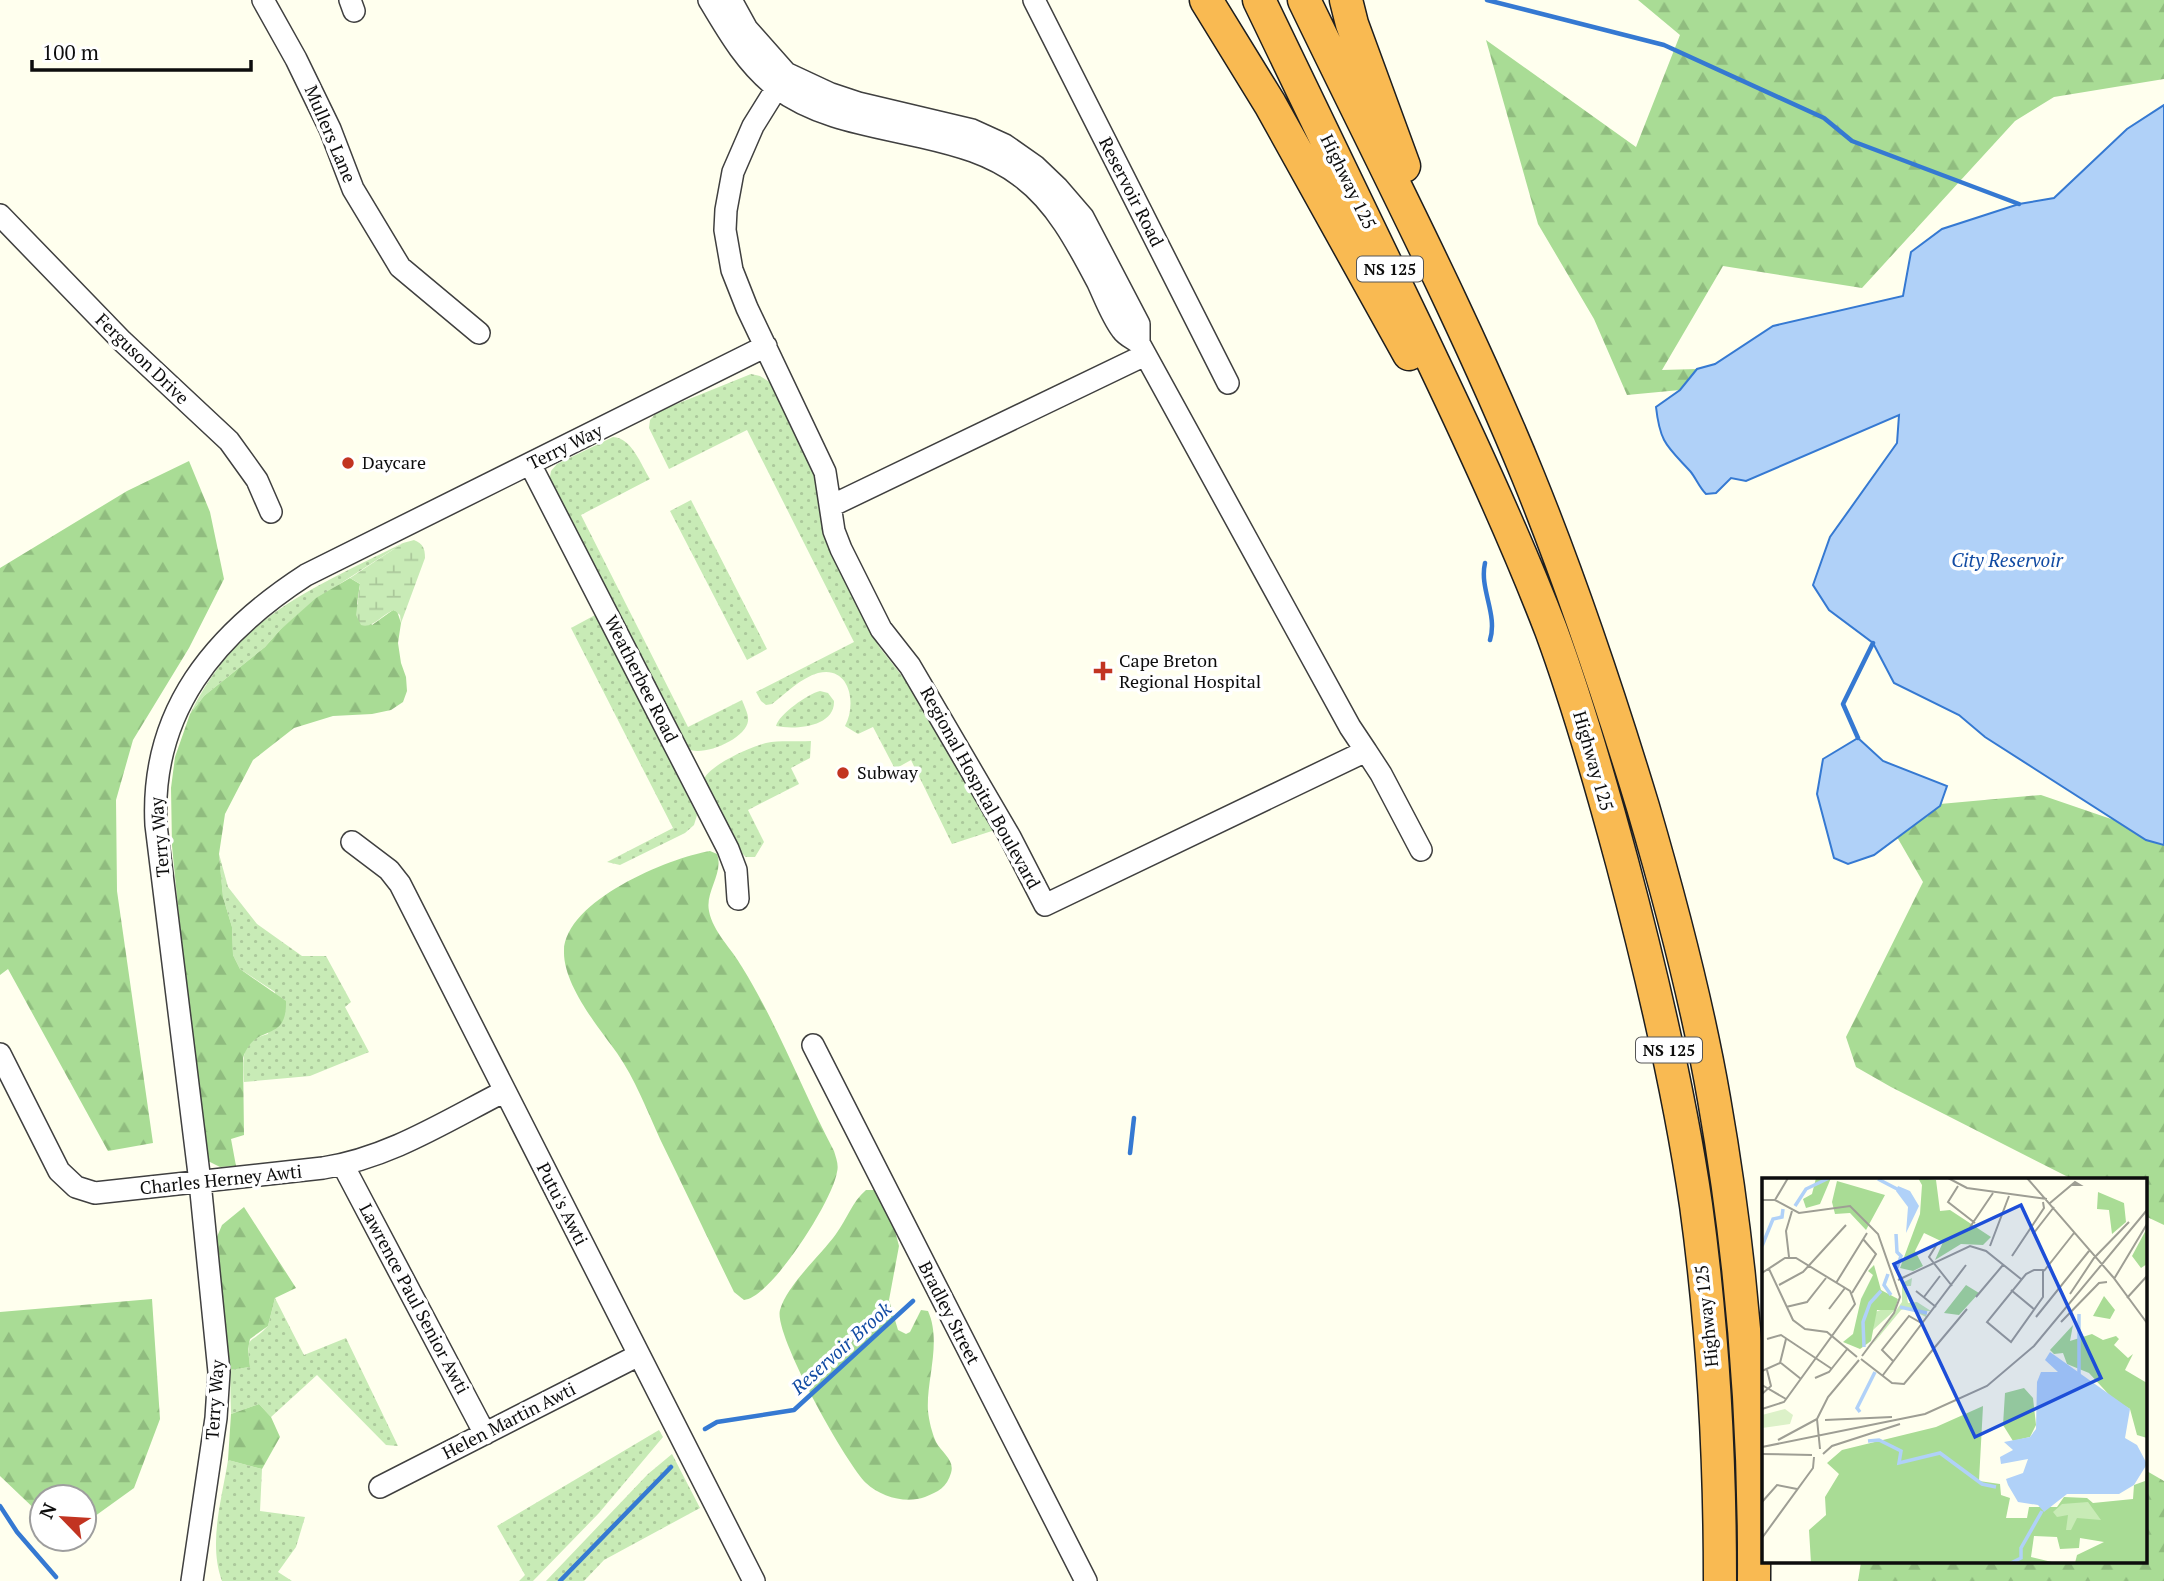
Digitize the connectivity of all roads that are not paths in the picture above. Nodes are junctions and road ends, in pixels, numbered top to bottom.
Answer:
1 (263, 0) edge
2 (709, 0) edge
3 (731, 0) edge
4 (1034, 0) edge
5 (1206, 0) edge
6 (1259, 0) edge
7 (1304, 0) edge
8 (1346, 0) edge
9 (781, 80) junction
10 (0, 215) edge
11 (1465, 332) junction
12 (479, 333) dead end
13 (766, 346) junction
14 (1142, 349) junction
15 (1228, 383) dead end
16 (530, 464) junction
17 (831, 506) junction
18 (271, 512) dead end
19 (1514, 540) junction
20 (1366, 751) junction
21 (352, 842) dead end
22 (1421, 850) dead end
23 (738, 899) dead end
24 (813, 1045) dead end
25 (0, 1054) edge
26 (505, 1091) junction
27 (343, 1165) junction
28 (200, 1182) junction
29 (639, 1355) junction
30 (485, 1434) junction
31 (380, 1487) dead end
32 (751, 1580) edge
33 (192, 1581) edge
34 (1086, 1581) edge
35 (1720, 1581) edge
36 (1754, 1581) edge

1 - 12 street, Mullers Lane
2 - 9 street
3 - 9 street
4 - 15 street, Reservoir Road
5 - 19 highway
6 - 19 highway, Highway 125 / NS 125
7 - 11 highway, Highway 125 / NS 125
8 - 11 highway
9 - 13 street, Regional Hospital Boulevard
9 - 14 street
10 - 18 street, Ferguson Drive
11 - 36 highway, Highway 125 / NS 125
13 - 16 street, Terry Way
13 - 17 street, Regional Hospital Boulevard
14 - 17 street
14 - 20 street
16 - 23 street, Weatherbee Road
16 - 28 street, Terry Way
17 - 20 street, Regional Hospital Boulevard
19 - 35 highway, Highway 125 / NS 125
20 - 22 street
21 - 26 street, Putu's Awti
24 - 34 street, Bradley Street
25 - 28 street, Charles Herney Awti
26 - 27 street, Charles Herney Awti
26 - 29 street, Putu's Awti
27 - 28 street, Charles Herney Awti
27 - 30 street, Lawrence Paul Senior Awti
28 - 33 street, Terry Way
29 - 30 street, Helen Martin Awti
29 - 32 street, Putu's Awti
30 - 31 street, Helen Martin Awti

